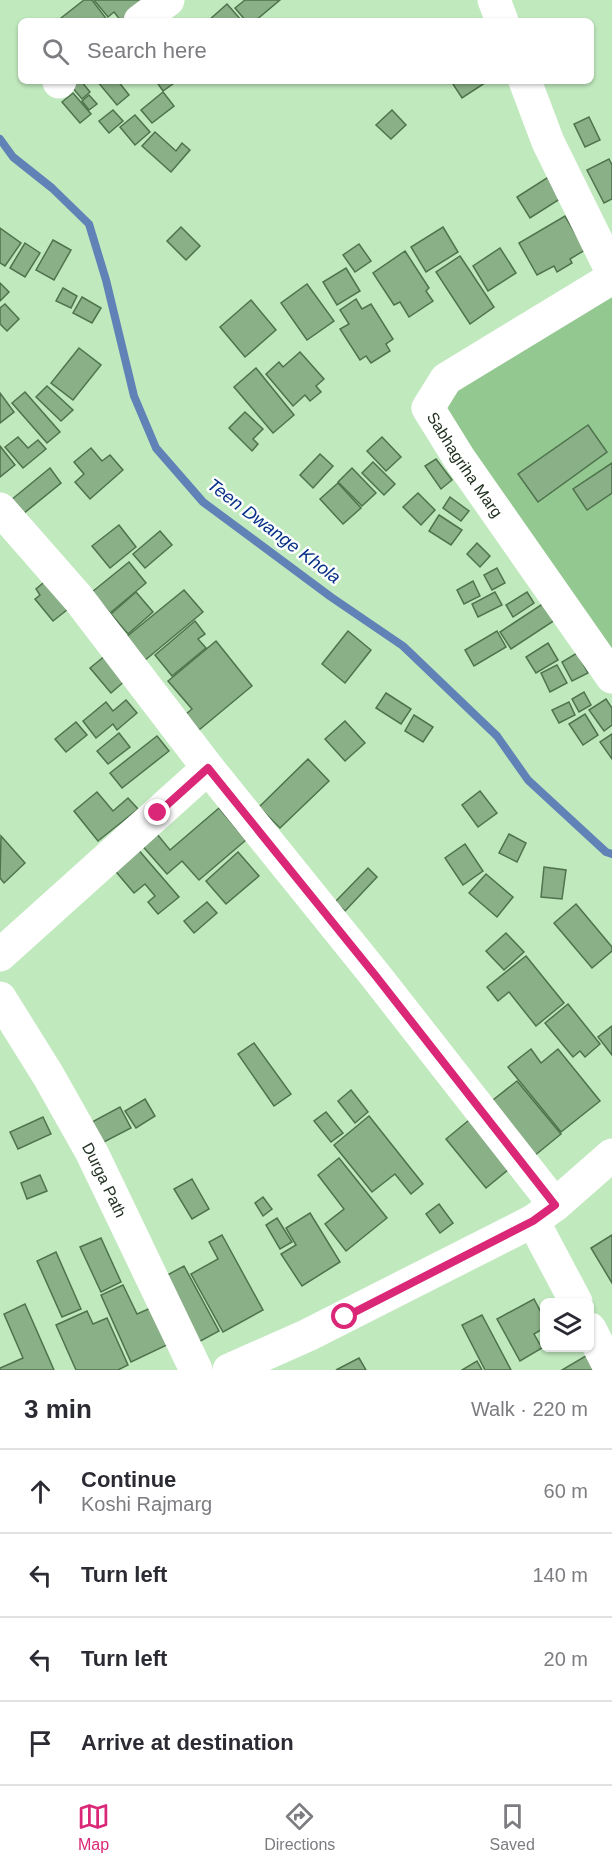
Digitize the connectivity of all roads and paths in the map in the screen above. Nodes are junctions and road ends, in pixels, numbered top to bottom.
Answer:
1 (168, 0) edge
2 (494, 0) edge
3 (144, 18) edge
4 (501, 18) edge
5 (526, 84) edge
6 (612, 272) edge
7 (612, 278) edge
8 (0, 509) edge
9 (612, 677) edge
10 (208, 768) junction
11 (0, 955) edge
12 (0, 998) edge
13 (612, 1155) edge
14 (544, 1213) junction
15 (575, 1298) edge
16 (594, 1337) edge
17 (196, 1370) edge
18 (229, 1370) edge
19 (611, 1370) edge

1 - 3 street
2 - 4 street
5 - 6 street
7 - 9 street, Sabhagriha Marg
8 - 10 street
10 - 11 street
10 - 14 street
12 - 17 street, Durga Path
13 - 14 street
14 - 15 street
14 - 18 street
16 - 19 street

